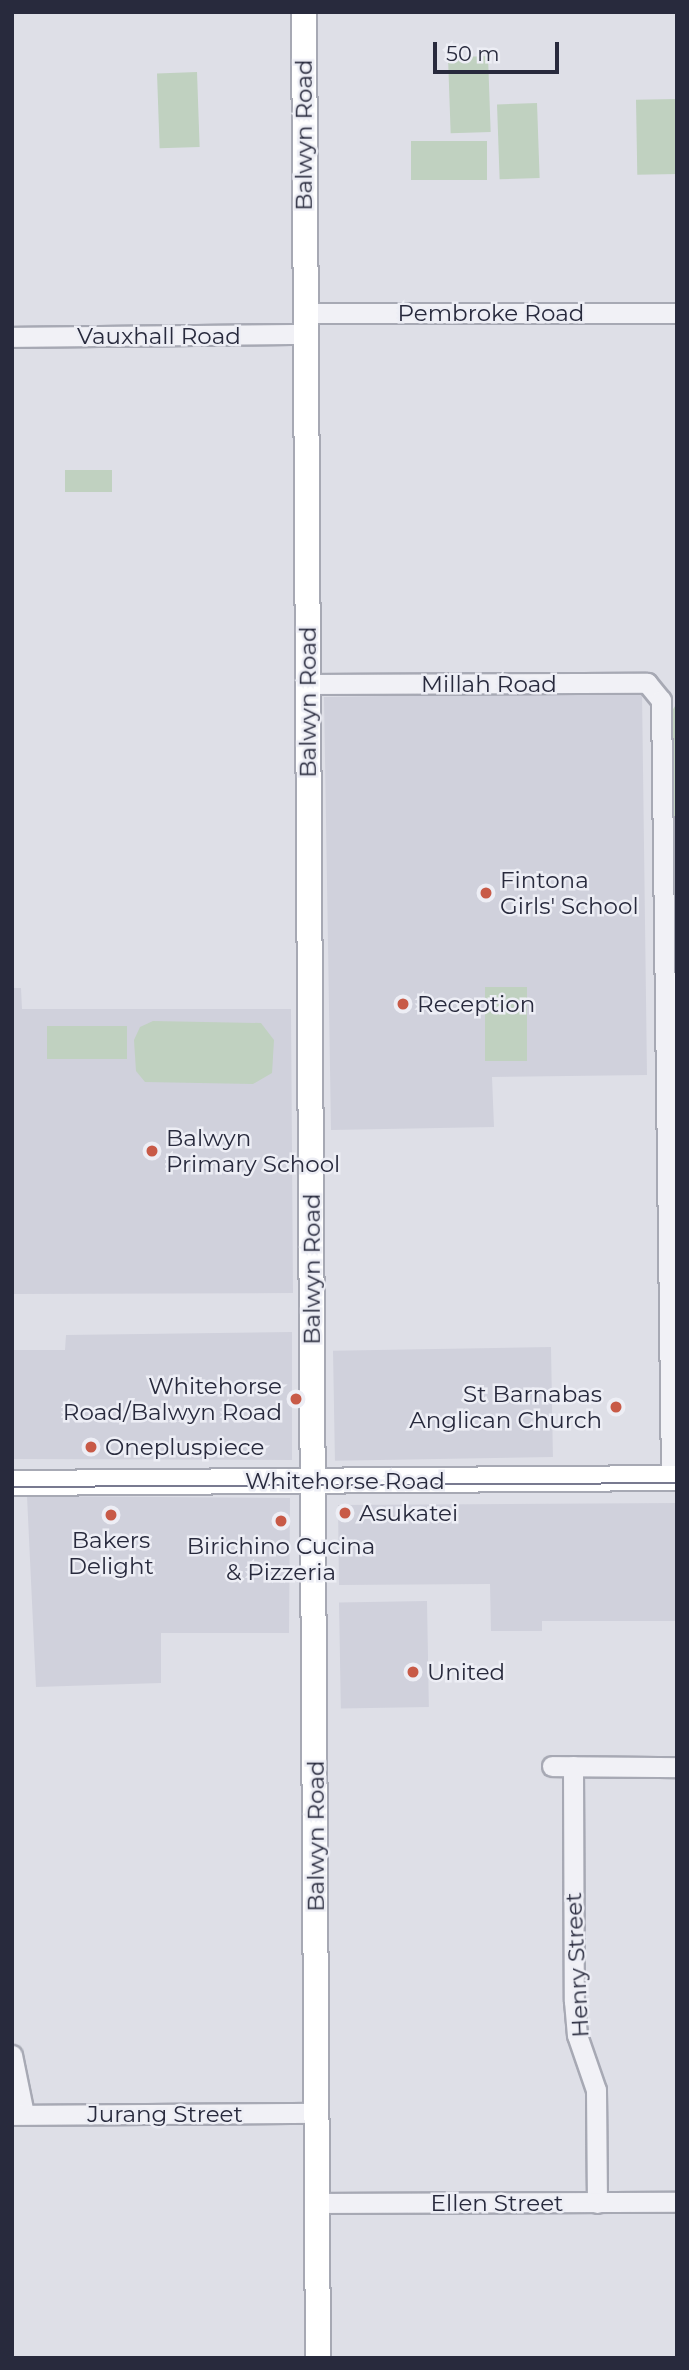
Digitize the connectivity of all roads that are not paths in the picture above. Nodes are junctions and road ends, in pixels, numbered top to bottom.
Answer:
1 (304, 12) edge
2 (677, 313) edge
3 (306, 324) junction
4 (12, 337) edge
5 (308, 684) junction
6 (674, 1478) edge
7 (313, 1481) junction
8 (12, 1483) edge
9 (552, 1766) dead end
10 (573, 1766) junction
11 (677, 1767) edge
12 (12, 2055) edge
13 (317, 2113) junction
14 (18, 2115) edge
15 (677, 2202) edge
16 (318, 2203) junction
17 (597, 2203) junction
18 (318, 2358) edge

1 - 3 main road, Balwyn Road
2 - 3 street, Pembroke Road
3 - 4 street, Vauxhall Road
3 - 5 main road, Balwyn Road
5 - 6 street, Millah Road
5 - 7 main road, Balwyn Road
6 - 7 main road, Whitehorse Road
7 - 8 main road, Whitehorse Road
7 - 13 main road, Balwyn Road
9 - 10 street
10 - 11 street
10 - 17 street, Henry Street
12 - 14 street
13 - 14 street, Jurang Street
13 - 16 main road, Balwyn Road
15 - 17 street, Ellen Street
16 - 17 street, Ellen Street
16 - 18 main road, Balwyn Road

